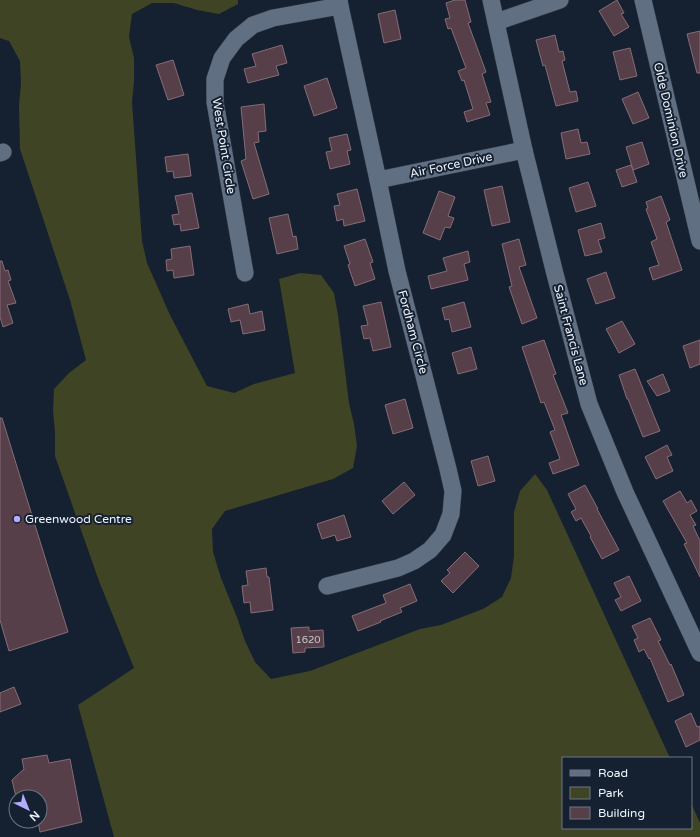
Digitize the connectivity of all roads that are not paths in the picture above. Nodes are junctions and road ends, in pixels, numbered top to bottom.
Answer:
1 (491, 0) edge
2 (560, 0) edge
3 (643, 0) edge
4 (340, 3) edge
5 (496, 22) junction
6 (524, 150) junction
7 (378, 180) junction
8 (700, 237) edge
9 (245, 273) dead end
10 (327, 586) dead end
11 (700, 653) edge

1 - 5 street, Saint Francis Lane
2 - 5 street
3 - 8 street, Olde Dominion Drive
4 - 7 street, Fordham Circle
4 - 9 street, West Point Circle
5 - 6 street, Saint Francis Lane
6 - 7 street, Air Force Drive
6 - 11 street, Saint Francis Lane
7 - 10 street, Fordham Circle

